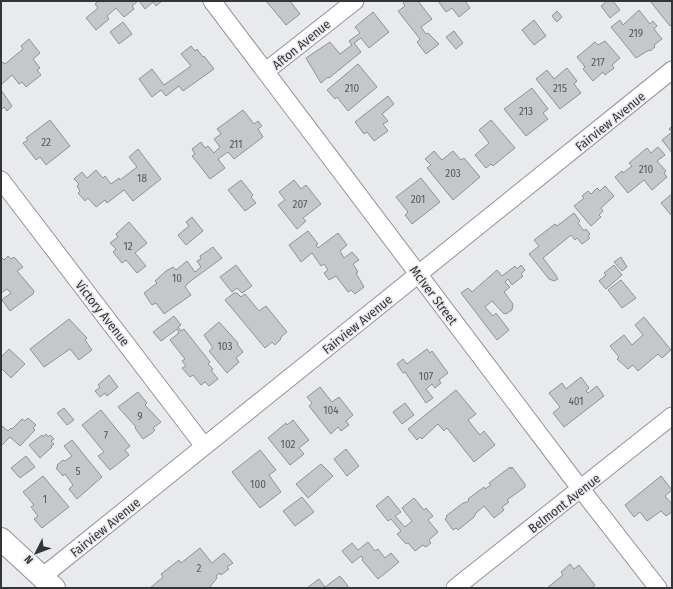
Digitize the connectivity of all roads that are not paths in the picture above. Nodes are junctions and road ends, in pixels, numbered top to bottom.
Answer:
1 (212, 1) edge
2 (355, 1) edge
3 (672, 70) edge
4 (266, 71) junction
5 (1, 180) edge
6 (419, 275) junction
7 (672, 416) edge
8 (204, 446) junction
9 (581, 490) junction
10 (1, 539) edge
11 (48, 583) edge
12 (455, 588) edge
13 (658, 588) edge

1 - 4 street, McIver Street
2 - 4 street, Afton Avenue
3 - 6 street, Fairview Avenue
4 - 6 street, McIver Street
5 - 8 street, Victory Avenue
6 - 8 street, Fairview Avenue
6 - 9 street, McIver Street
7 - 9 street, Belmont Avenue
8 - 11 street, Fairview Avenue
9 - 12 street, Belmont Avenue
9 - 13 street, McIver Street
10 - 11 street

